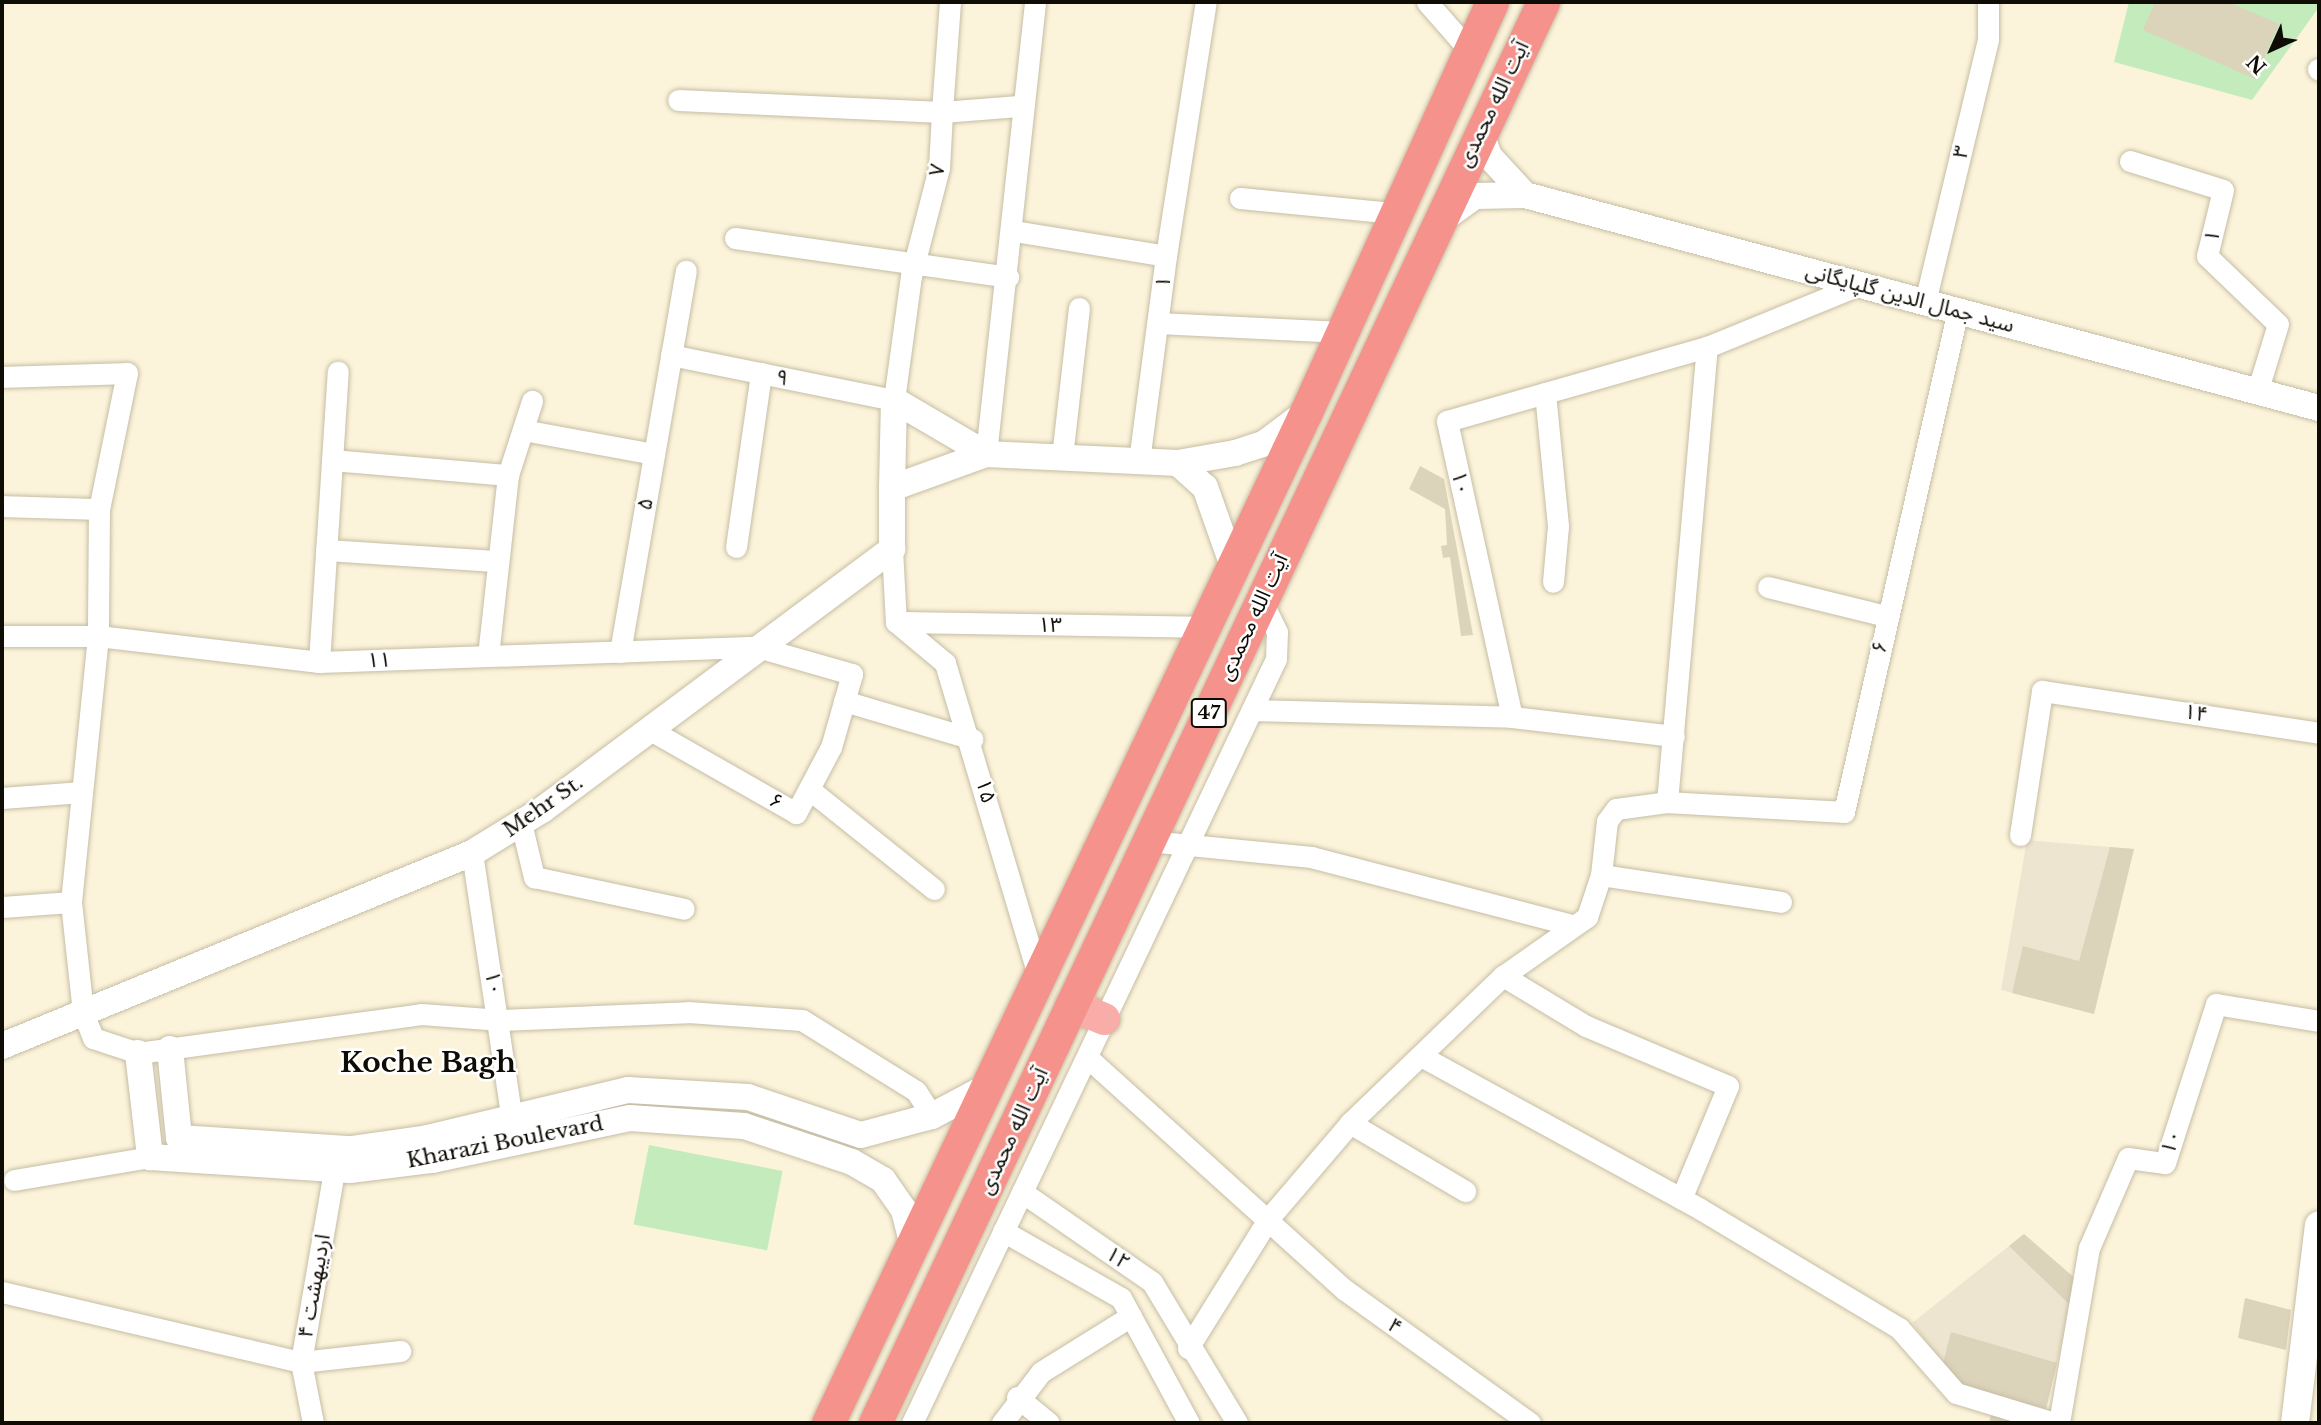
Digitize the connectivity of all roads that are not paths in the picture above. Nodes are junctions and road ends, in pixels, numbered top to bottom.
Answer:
1 (950, 2) edge
2 (1035, 2) edge
3 (1206, 2) edge
4 (1427, 2) edge
5 (1492, 2) edge
6 (1543, 2) edge
7 (1988, 2) edge
8 (1469, 50) junction
9 (678, 100) dead end
10 (1019, 106) junction
11 (942, 112) junction
12 (1480, 130) junction
13 (2130, 161) dead end
14 (1525, 195) junction
15 (1240, 198) dead end
16 (1394, 213) junction
17 (1432, 227) junction
18 (1014, 231) junction
19 (735, 237) dead end
20 (1166, 256) junction
21 (914, 266) junction
22 (686, 271) dead end
23 (1008, 277) junction
24 (1859, 285) junction
25 (1925, 302) junction
26 (1079, 308) dead end
27 (1958, 310) junction
28 (1157, 323) junction
29 (1342, 332) junction
30 (1707, 347) junction
31 (671, 355) junction
32 (338, 372) dead end
33 (761, 373) junction
34 (2, 377) edge
35 (2258, 389) junction
36 (1545, 393) junction
37 (894, 400) junction
38 (532, 401) dead end
39 (2312, 403) edge
40 (1306, 412) junction
41 (523, 430) junction
42 (654, 454) junction
43 (986, 454) junction
44 (1062, 457) junction
45 (332, 460) junction
46 (1139, 461) junction
47 (1178, 463) junction
48 (508, 475) junction
49 (892, 488) junction
50 (2, 506) edge
51 (99, 509) junction
52 (736, 547) dead end
53 (891, 549) junction
54 (326, 550) junction
55 (496, 561) junction
56 (1233, 566) junction
57 (1553, 582) dead end
58 (1768, 587) dead end
59 (1262, 601) junction
60 (1886, 616) junction
61 (896, 622) junction
62 (1204, 627) junction
63 (2, 636) edge
64 (98, 636) junction
65 (757, 647) junction
66 (620, 652) junction
67 (488, 656) junction
68 (319, 662) junction
69 (845, 701) junction
70 (1252, 710) junction
71 (1512, 717) junction
72 (649, 729) junction
73 (2319, 733) edge
74 (1674, 736) junction
75 (972, 739) junction
76 (809, 789) junction
77 (82, 792) junction
78 (2, 798) edge
79 (1667, 803) junction
80 (520, 823) junction
81 (2020, 835) dead end
82 (1149, 841) junction
83 (1186, 843) junction
84 (472, 853) junction
85 (1601, 875) junction
86 (934, 889) dead end
87 (1781, 901) dead end
88 (71, 902) junction
89 (2, 907) edge
90 (684, 909) dead end
91 (1569, 925) junction
92 (1503, 976) junction
93 (1040, 981) junction
94 (1072, 1005) junction
95 (83, 1013) junction
96 (1104, 1019) junction
97 (501, 1020) junction
98 (2319, 1021) edge
99 (2, 1046) edge
100 (170, 1049) junction
101 (138, 1053) junction
102 (1421, 1056) junction
103 (1088, 1058) junction
104 (983, 1099) junction
105 (511, 1113) junction
106 (932, 1116) junction
107 (1350, 1123) junction
108 (1014, 1130) junction
109 (150, 1157) junction
110 (336, 1159) junction
111 (953, 1164) junction
112 (14, 1180) dead end
113 (988, 1184) junction
114 (1022, 1192) junction
115 (1465, 1192) dead end
116 (1681, 1199) junction
117 (1269, 1218) junction
118 (2319, 1225) edge
119 (1003, 1231) junction
120 (913, 1245) junction
121 (2, 1292) edge
122 (1131, 1316) junction
123 (1188, 1348) junction
124 (400, 1352) dead end
125 (301, 1362) junction
126 (1017, 1397) junction
127 (313, 1423) edge
128 (828, 1423) edge
129 (875, 1423) edge
130 (912, 1423) edge
131 (1002, 1423) edge
132 (1049, 1423) edge
133 (1189, 1423) edge
134 (1237, 1423) edge
135 (1530, 1423) edge
136 (2057, 1423) edge
137 (2295, 1423) edge

1 - 11 street, ۷
2 - 10 street
3 - 20 street
4 - 8 street
5 - 8 highway, آیت الله محمدی / 47
6 - 12 highway, آیت الله محمدی / 47
7 - 25 street, ۳
8 - 16 highway, آیت الله محمدی / 47
9 - 11 street
10 - 11 street
10 - 18 street
11 - 21 street, ۷
12 - 14 street
12 - 17 highway, آیت الله محمدی / 47
13 - 35 street, ۱
14 - 17 street, سید جمال الدین گلپایگانی
14 - 24 street, سید جمال الدین گلپایگانی
15 - 16 street
16 - 29 highway, آیت الله محمدی / 47
17 - 59 highway, آیت الله محمدی / 47
18 - 20 street, ۱
18 - 23 street
19 - 21 street
20 - 28 street, ۱
21 - 23 street
21 - 37 street, ۷
22 - 31 street, ۵
23 - 43 street
24 - 25 street, سید جمال الدین گلپایگانی
24 - 30 street, ۱۰
25 - 27 street, سید جمال الدین گلپایگانی
26 - 44 street
27 - 35 street, سید جمال الدین گلپایگانی
27 - 60 street, ۶
28 - 29 street
28 - 46 street, ۱
29 - 40 highway, آیت الله محمدی / 47
30 - 36 street, ۱۰
30 - 74 street
31 - 33 street, ۹
31 - 42 street, ۵
32 - 45 street
33 - 37 street, ۹
33 - 52 street
34 - 51 street
35 - 39 street, سید جمال الدین گلپایگانی
36 - 57 street
36 - 71 street, ۱۰
37 - 43 street
37 - 49 street, ۷
38 - 41 street
40 - 47 street
40 - 56 highway, آیت الله محمدی / 47
41 - 42 street
41 - 48 street
42 - 66 street, ۵
43 - 44 street
43 - 49 street
44 - 46 street
45 - 48 street
45 - 54 street
46 - 47 street
47 - 56 street
48 - 55 street
49 - 53 street
50 - 51 street
51 - 64 street
53 - 61 street
53 - 65 street, Mehr St.
54 - 55 street
54 - 68 street
55 - 67 street
56 - 62 highway, آیت الله محمدی / 47
58 - 60 street
59 - 70 street
59 - 82 highway, آیت الله محمدی / 47
60 - 79 street, ۶
61 - 62 street, ۱۳
61 - 75 street, ۱۵
62 - 93 highway, آیت الله محمدی / 47
63 - 64 street, ۱۱
64 - 68 street, ۱۱
64 - 77 street
65 - 66 street, ۱۱
65 - 69 street
65 - 72 street, Mehr St.
66 - 67 street, ۱۱
67 - 68 street, ۱۱
69 - 75 street
69 - 76 street, ۶
70 - 71 street
70 - 83 street
71 - 74 street
72 - 76 street, ۶
72 - 80 street, Mehr St.
73 - 81 street, ۱۴
74 - 79 street
75 - 93 street, ۱۵
76 - 86 street
77 - 78 street
77 - 88 street
79 - 85 street
80 - 84 street, Mehr St.
80 - 90 street
82 - 83 street
82 - 94 highway, آیت الله محمدی / 47
83 - 91 street
83 - 96 street
84 - 95 street, Mehr St.
84 - 97 street, ۱۰
85 - 87 street
85 - 91 street
88 - 89 street
88 - 95 street
91 - 92 street
92 - 102 street
92 - 116 street
93 - 104 highway, آیت الله محمدی / 47
94 - 96 main road
94 - 108 highway, آیت الله محمدی / 47
95 - 99 street, Mehr St.
95 - 101 street
96 - 103 street
97 - 100 street
97 - 105 street, ۱۰
97 - 106 street
98 - 136 street, ۱۰
100 - 101 street
100 - 110 street, Kharazi Boulevard
101 - 109 street
102 - 107 street
102 - 116 street
103 - 114 street
103 - 117 street, ۴
104 - 106 street, Kharazi Boulevard
104 - 108 highway
104 - 111 highway, آیت الله محمدی / 47
105 - 106 street, Kharazi Boulevard
105 - 110 street, Kharazi Boulevard
107 - 115 street
107 - 117 street
108 - 113 highway, آیت الله محمدی / 47
109 - 110 street, Kharazi Boulevard
109 - 112 street
110 - 120 street, Kharazi Boulevard
110 - 125 street, اردیبهشت ۴
111 - 113 highway
111 - 120 highway, آیت الله محمدی / 47
113 - 129 highway, آیت الله محمدی / 47
114 - 119 street
114 - 123 street, ۱۲
116 - 136 street
117 - 123 street
117 - 135 street, ۴
118 - 137 main road
119 - 122 street
119 - 130 street
120 - 128 highway, آیت الله محمدی / 47
121 - 125 street
122 - 126 street
122 - 133 street
123 - 134 street, ۱۲
124 - 125 street
125 - 127 street, اردیبهشت ۴
126 - 131 street
126 - 132 street

